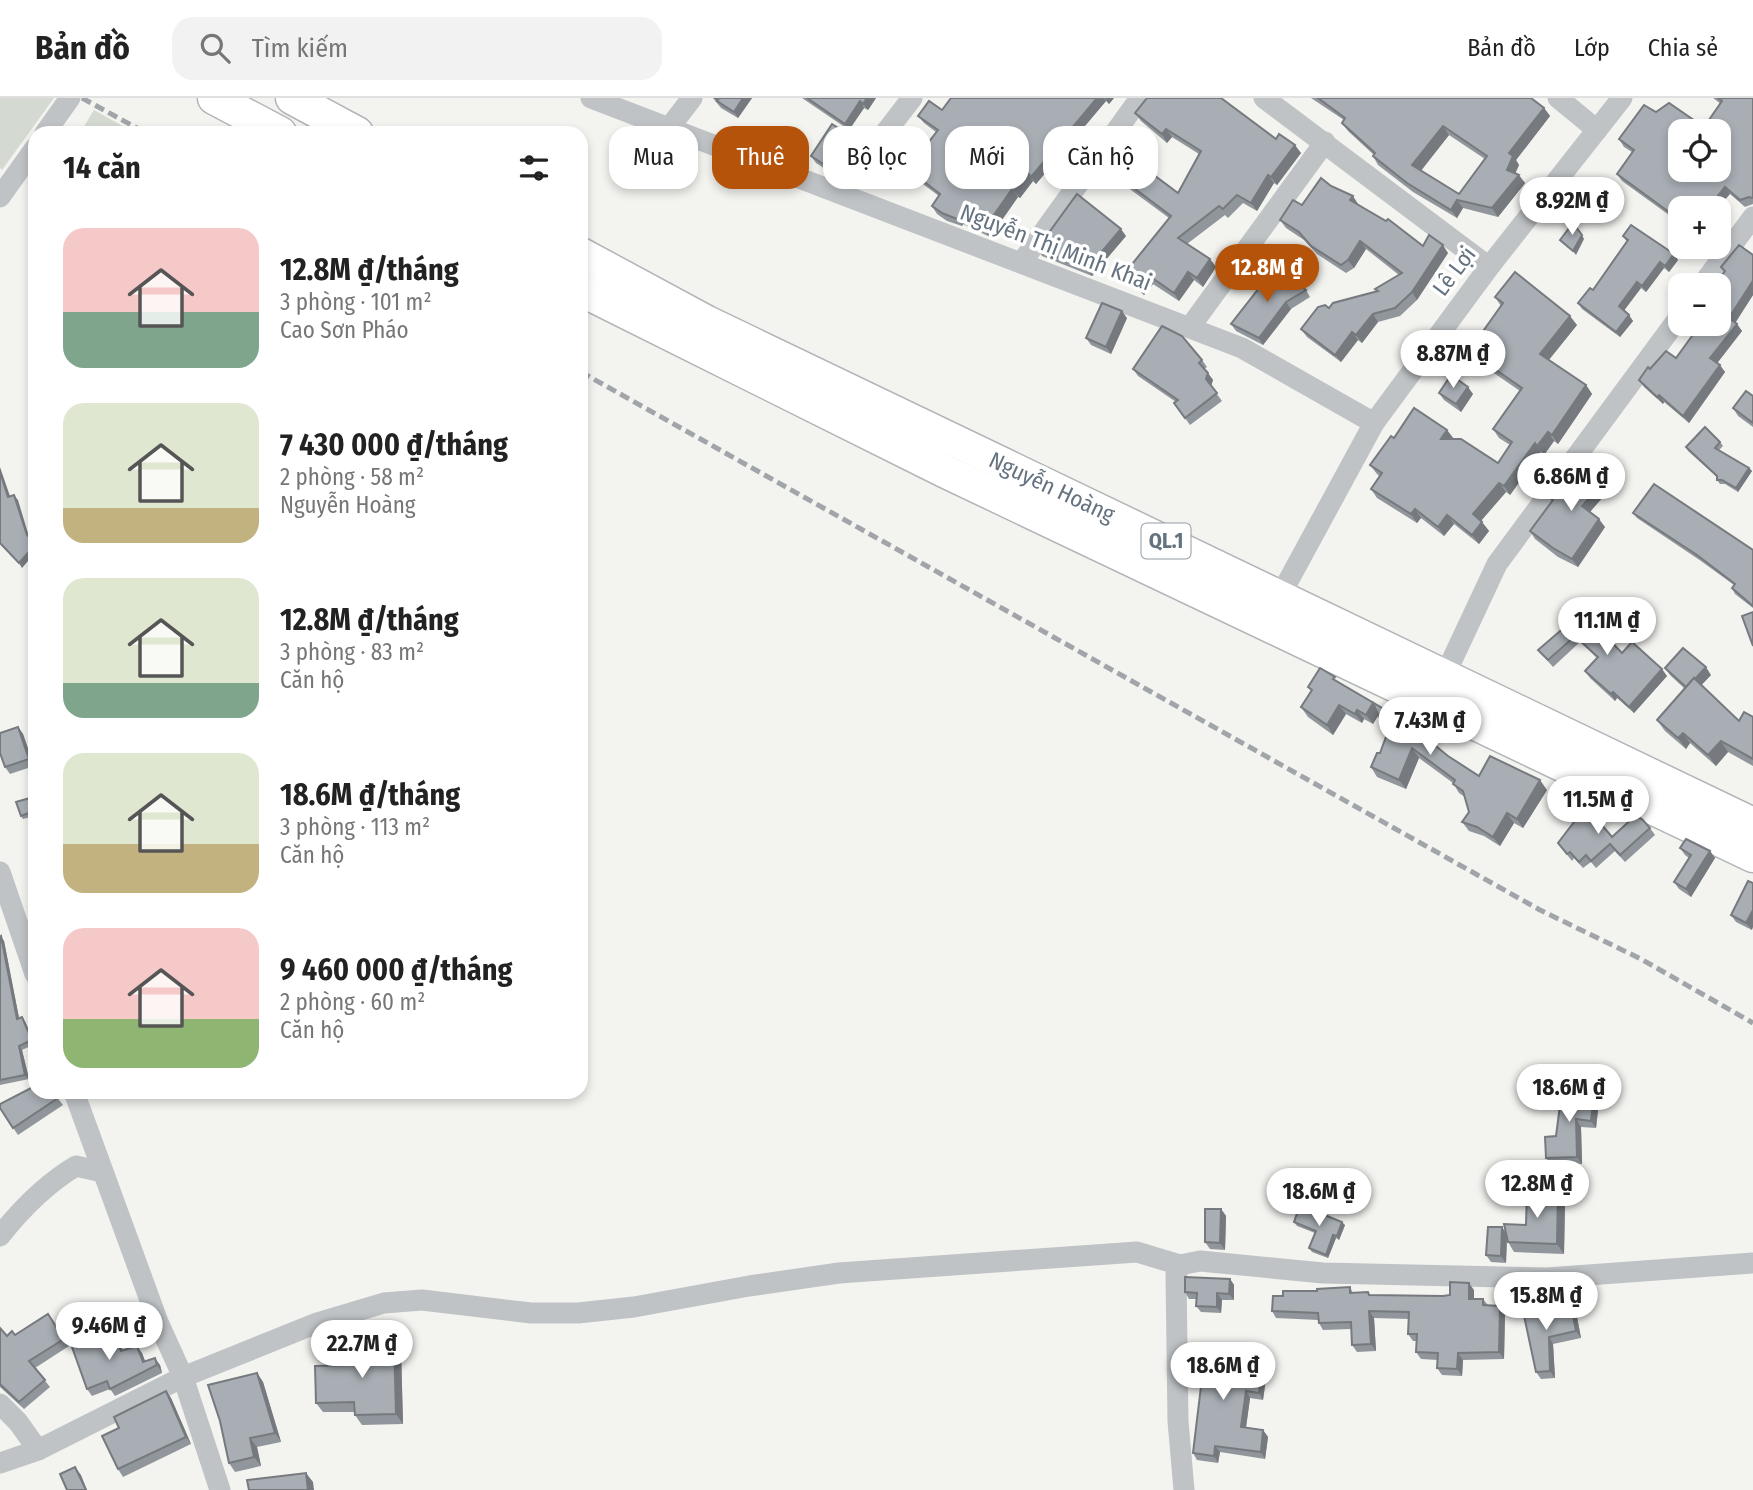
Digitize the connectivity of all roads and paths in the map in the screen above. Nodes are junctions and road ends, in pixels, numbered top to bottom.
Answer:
1 (70, 98) edge
2 (214, 98) edge
3 (292, 98) edge
4 (591, 98) edge
5 (692, 98) edge
6 (912, 98) edge
7 (1140, 98) edge
8 (1264, 98) edge
9 (1558, 98) edge
10 (1622, 98) edge
11 (51, 126) edge
12 (267, 126) edge
13 (344, 126) edge
14 (663, 126) edge
15 (670, 126) edge
16 (1597, 130) junction
17 (698, 139) edge
18 (1325, 142) junction
19 (28, 158) edge
20 (839, 193) junction
21 (0, 197) edge
22 (1753, 216) edge
23 (588, 258) edge
24 (1022, 262) junction
25 (1489, 267) junction
26 (1711, 273) edge
27 (588, 293) edge
28 (1190, 327) junction
29 (1668, 332) edge
30 (1374, 423) junction
31 (1280, 596) junction
32 (1446, 676) junction
33 (1737, 827) edge
34 (1753, 856) edge
35 (0, 872) edge
36 (28, 954) edge
37 (76, 1099) edge
38 (102, 1172) junction
39 (0, 1236) edge
40 (1753, 1263) edge
41 (1180, 1265) junction
42 (183, 1377) junction
43 (0, 1404) edge
44 (38, 1450) junction
45 (0, 1463) edge
46 (220, 1490) edge
47 (1184, 1490) edge

1 - 11 street
2 - 12 highway
3 - 13 highway
4 - 14 street, Nguyễn Thị Minh Khai
5 - 15 street
6 - 20 street
7 - 24 street
8 - 18 street
9 - 16 street
10 - 16 street, Lê Lợi
16 - 25 street, Lê Lợi
17 - 20 street, Nguyễn Thị Minh Khai
18 - 25 street
18 - 28 street
19 - 21 street
20 - 24 street, Nguyễn Thị Minh Khai
22 - 26 street
23 - 31 highway, Nguyễn Hoàng / QL.1
24 - 28 street, Nguyễn Thị Minh Khai
25 - 30 street, Lê Lợi
27 - 33 highway, Nguyễn Hoàng / QL.1
28 - 30 street, Nguyễn Thị Minh Khai
29 - 32 street
30 - 31 street, Lê Lợi
31 - 32 highway, Nguyễn Hoàng / QL.1
32 - 33 highway, Nguyễn Hoàng / QL.1
33 - 34 highway, Nguyễn Hoàng / QL.1
35 - 36 street
37 - 38 street
38 - 39 street
38 - 42 street
40 - 41 street
41 - 42 street
41 - 47 street
42 - 44 street
42 - 46 street
43 - 44 street
44 - 45 street

